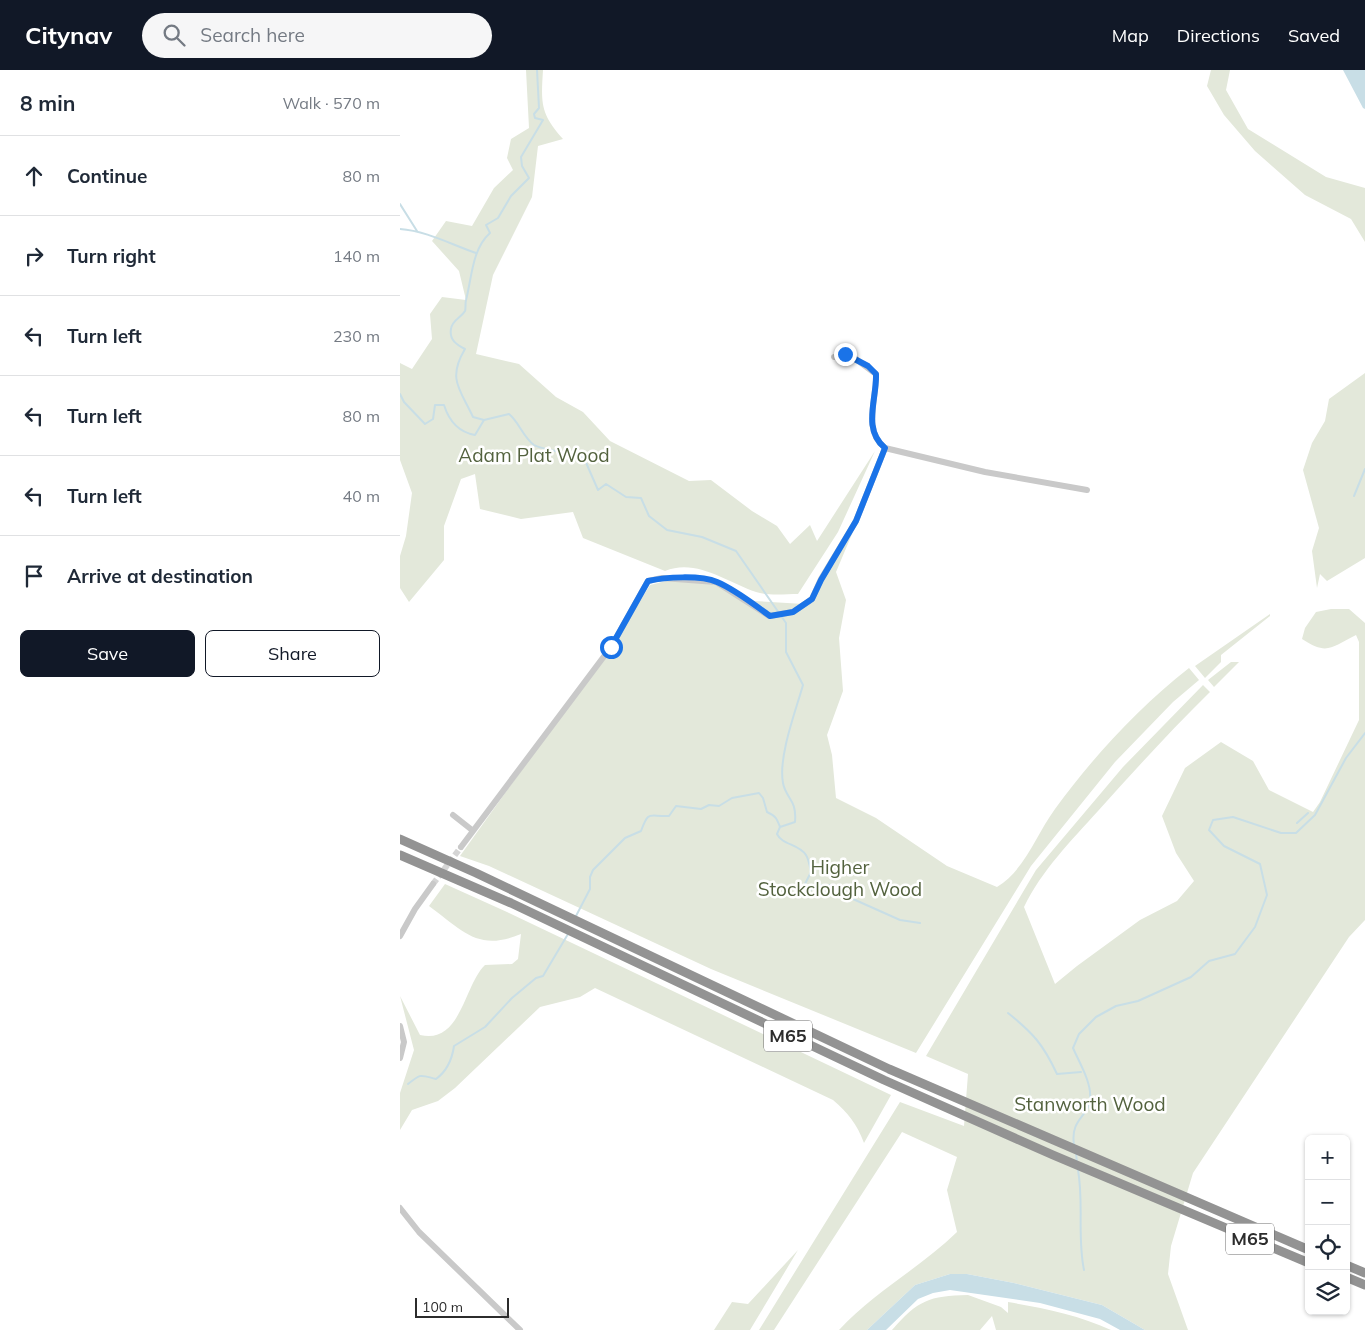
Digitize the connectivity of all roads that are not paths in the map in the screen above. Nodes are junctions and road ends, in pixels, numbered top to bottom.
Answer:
1 (834, 356) dead end
2 (885, 448) junction
3 (1087, 490) dead end
4 (453, 815) dead end
5 (472, 830) junction
6 (400, 839) edge
7 (461, 847) tunnel mouth
8 (400, 855) edge
9 (433, 884) tunnel mouth
10 (400, 936) edge
11 (400, 1026) edge
12 (400, 1058) edge
13 (400, 1208) edge
14 (1305, 1248) edge
15 (1305, 1261) edge
16 (1350, 1267) edge
17 (1365, 1273) edge
18 (1350, 1279) edge
19 (1365, 1285) edge
20 (520, 1330) edge

1 - 2 street
2 - 3 street
2 - 5 street
4 - 5 street
5 - 7 street
6 - 14 highway, M65
8 - 15 highway, M65
9 - 10 street
11 - 12 street
13 - 20 street
16 - 17 highway
18 - 19 highway

